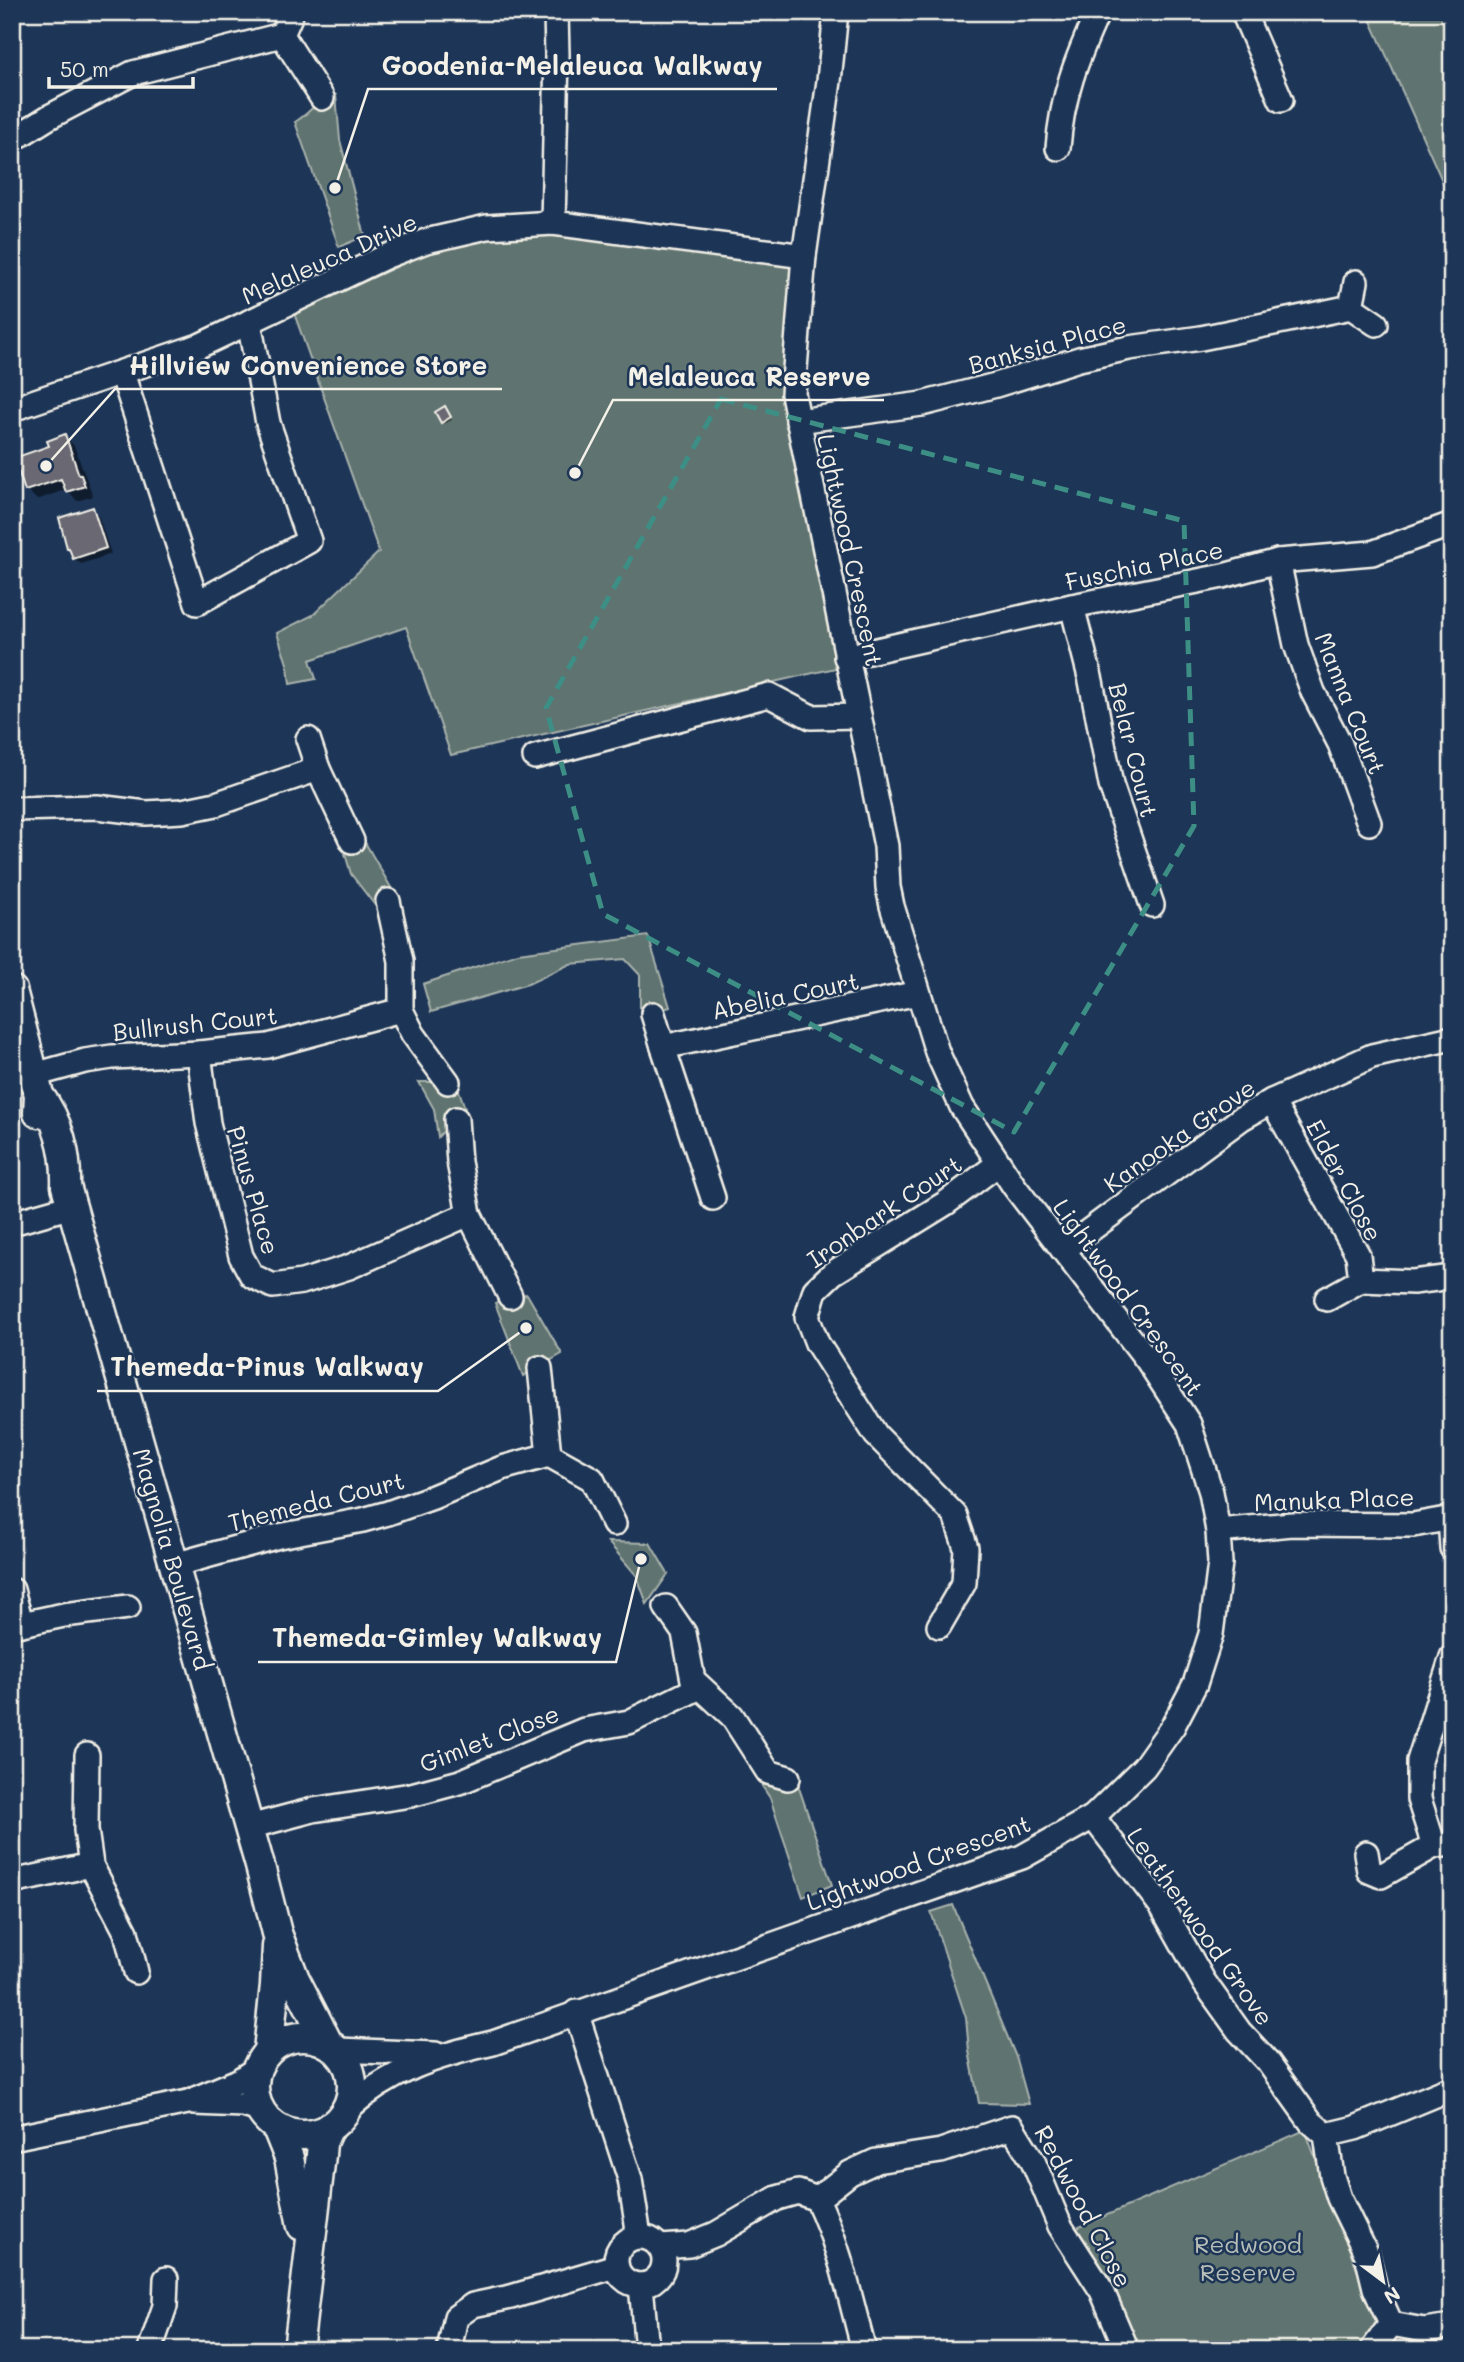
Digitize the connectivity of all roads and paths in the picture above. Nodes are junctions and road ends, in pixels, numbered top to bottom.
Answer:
1 (292, 12) edge
2 (556, 12) edge
3 (836, 12) edge
4 (1098, 12) edge
5 (1243, 12) edge
6 (282, 36) junction
7 (322, 98) dead end
8 (1281, 100) dead end
9 (12, 140) edge
10 (1058, 148) dead end
11 (553, 223) junction
12 (804, 256) junction
13 (1356, 282) dead end
14 (1351, 307) junction
15 (249, 322) junction
16 (1376, 324) dead end
17 (122, 373) junction
18 (12, 409) edge
19 (798, 421) junction
20 (1452, 524) edge
21 (1278, 561) junction
22 (1072, 606) junction
23 (846, 657) junction
24 (859, 716) junction
25 (308, 739) dead end
26 (535, 757) dead end
27 (318, 769) junction
28 (12, 809) edge
29 (1369, 823) dead end
30 (352, 841) dead end
31 (388, 901) dead end
32 (1152, 905) dead end
33 (916, 986) junction
34 (12, 990) edge
35 (401, 1010) junction
36 (653, 1014) dead end
37 (1452, 1038) edge
38 (663, 1048) junction
39 (199, 1053) junction
40 (448, 1083) dead end
41 (36, 1085) junction
42 (1272, 1101) junction
43 (456, 1119) dead end
44 (998, 1164) junction
45 (69, 1196) junction
46 (713, 1198) dead end
47 (469, 1214) junction
48 (12, 1223) edge
49 (1063, 1250) junction
50 (1452, 1277) edge
51 (1361, 1280) junction
52 (510, 1296) dead end
53 (1326, 1299) dead end
54 (540, 1368) dead end
55 (549, 1455) junction
56 (1451, 1518) edge
57 (614, 1524) dead end
58 (1218, 1531) junction
59 (1452, 1548) edge
60 (174, 1565) junction
61 (12, 1590) edge
62 (128, 1607) dead end
63 (666, 1608) dead end
64 (17, 1624) edge
65 (939, 1626) dead end
66 (1452, 1657) edge
67 (700, 1687) junction
68 (87, 1755) dead end
69 (788, 1778) dead end
70 (1093, 1817) junction
71 (249, 1827) junction
72 (1443, 1845) edge
73 (1366, 1853) dead end
74 (91, 1865) junction
75 (12, 1882) edge
76 (277, 1933) junction
77 (136, 1972) dead end
78 (576, 2012) junction
79 (333, 2047) junction
80 (442, 2054) junction
81 (262, 2060) junction
82 (1452, 2088) edge
83 (188, 2102) junction
84 (269, 2119) junction
85 (337, 2119) junction
86 (1326, 2135) junction
87 (12, 2138) edge
88 (817, 2199) junction
89 (639, 2236) junction
90 (661, 2247) junction
91 (616, 2266) junction
92 (307, 2270) junction
93 (166, 2279) dead end
94 (641, 2285) junction
95 (1391, 2324) junction
96 (1452, 2326) edge
97 (150, 2350) edge
98 (298, 2350) edge
99 (449, 2350) edge
100 (647, 2350) edge
101 (864, 2350) edge
102 (1127, 2350) edge
103 (1372, 2350) edge

1 - 6 street
2 - 11 street
3 - 12 street, Lightwood Crescent
4 - 10 street
5 - 8 street
6 - 7 street
6 - 9 street
11 - 12 street, Melaleuca Drive
11 - 15 street, Melaleuca Drive
12 - 19 street, Lightwood Crescent
13 - 14 street
14 - 16 street
14 - 19 street, Banksia Place
15 - 17 street, Melaleuca Drive
15 - 17 street
17 - 18 street, Melaleuca Drive
19 - 23 street, Lightwood Crescent
20 - 21 street, Fuschia Place
21 - 22 street, Fuschia Place
21 - 29 street, Manna Court
22 - 23 street, Fuschia Place
22 - 32 street, Belar Court
23 - 24 street, Lightwood Crescent
24 - 26 street
24 - 33 street, Lightwood Crescent
25 - 27 street
27 - 28 street
27 - 30 street
31 - 35 street
33 - 38 street, Abelia Court
33 - 44 street, Lightwood Crescent
34 - 41 street, Magnolia Boulevard
35 - 39 street, Bullrush Court
35 - 40 street
36 - 38 street
37 - 42 street, Kanooka Grove
38 - 46 street
39 - 41 street, Bullrush Court
39 - 47 street, Pinus Place
41 - 45 street, Magnolia Boulevard
42 - 49 street, Kanooka Grove
42 - 51 street, Elder Close
43 - 47 street
44 - 49 street, Lightwood Crescent
44 - 65 street, Ironbark Court
45 - 48 street
45 - 60 street, Magnolia Boulevard
47 - 52 street
49 - 58 street, Lightwood Crescent
50 - 51 street, Elder Close
51 - 53 street
54 - 55 street
55 - 57 street
55 - 60 street, Themeda Court
56 - 58 street, Manuka Place
56 - 59 street
58 - 70 street, Lightwood Crescent
60 - 71 street, Magnolia Boulevard
61 - 64 street
62 - 64 street
63 - 67 street
66 - 72 street
67 - 69 street
67 - 71 street, Gimlet Close
68 - 74 street
70 - 78 street, Lightwood Crescent
70 - 86 street, Leatherwood Grove
71 - 76 street, Magnolia Boulevard
72 - 73 street
74 - 75 street
74 - 77 street
76 - 79 street, Magnolia Boulevard
76 - 81 street, Magnolia Boulevard
78 - 80 street, Lightwood Crescent
78 - 89 street
79 - 80 street, Lightwood Crescent
79 - 81 street
79 - 85 street
80 - 85 street, Lightwood Crescent
81 - 83 street
81 - 84 street
82 - 86 street
83 - 84 street
83 - 87 street
84 - 85 street
84 - 92 street
85 - 92 street
86 - 95 street
88 - 90 street
88 - 101 street
88 - 102 street, Redwood Close
89 - 90 street
89 - 91 street
90 - 94 street
91 - 94 street
91 - 99 street
92 - 98 street
93 - 97 street
94 - 100 street
95 - 96 street
95 - 103 street

